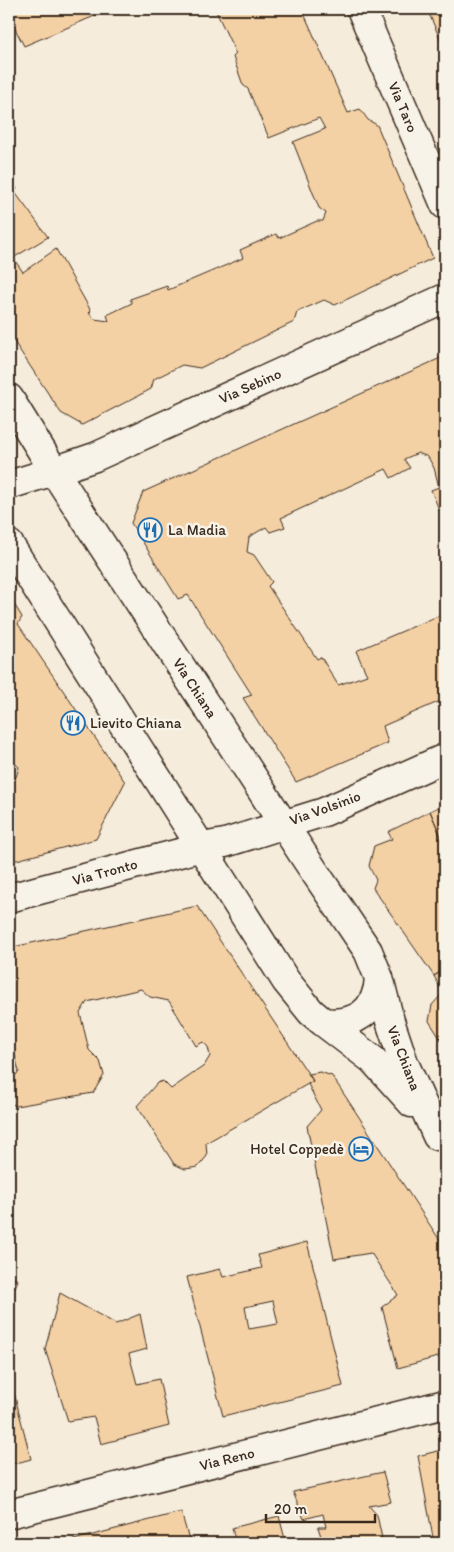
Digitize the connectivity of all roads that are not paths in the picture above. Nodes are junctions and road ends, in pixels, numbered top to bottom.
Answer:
1 (361, 9) edge
2 (445, 206) edge
3 (445, 298) edge
4 (9, 398) edge
5 (54, 471) junction
6 (9, 485) edge
7 (9, 544) edge
8 (445, 758) edge
9 (283, 824) junction
10 (202, 847) junction
11 (9, 898) edge
12 (379, 978) junction
13 (323, 1022) junction
14 (441, 1142) edge
15 (445, 1404) edge
16 (9, 1514) edge

1 - 2 street, Via Taro
3 - 5 street, Via Sebino
4 - 5 street, Via Chiana
5 - 6 street, Via Sebino
5 - 9 street, Via Chiana
7 - 10 street, Via Chiana
8 - 9 street, Via Volsinio
9 - 10 street, Via Volsinio
9 - 12 street, Via Chiana
10 - 11 street, Via Tronto
10 - 13 street, Via Chiana
12 - 13 street
12 - 14 street, Via Chiana
13 - 14 street, Via Chiana
15 - 16 street, Via Reno

